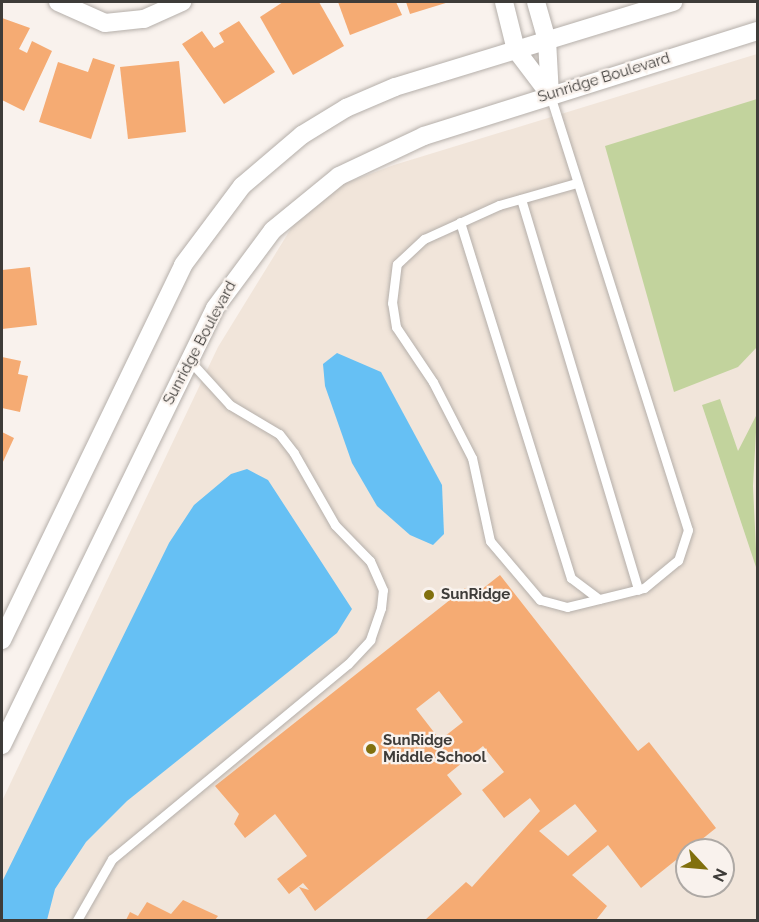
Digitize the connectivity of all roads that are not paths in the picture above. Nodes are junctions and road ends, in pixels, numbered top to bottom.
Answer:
1 (58, 2) edge
2 (182, 2) edge
3 (504, 2) edge
4 (536, 2) edge
5 (672, 2) edge
6 (758, 31) edge
7 (547, 40) junction
8 (516, 50) junction
9 (550, 95) junction
10 (576, 183) junction
11 (521, 199) junction
12 (460, 222) junction
13 (189, 360) junction
14 (638, 590) junction
15 (599, 599) junction
16 (2, 640) edge
17 (2, 745) edge
18 (77, 921) edge

1 - 2 street
3 - 8 street
4 - 7 street
5 - 7 street
6 - 9 street, Sunridge Boulevard
7 - 8 street
7 - 9 street
8 - 9 street
8 - 16 street
9 - 10 lane
9 - 13 street, Sunridge Boulevard
10 - 11 lane
10 - 14 lane
11 - 12 lane
11 - 14 lane
12 - 15 lane
12 - 15 lane
13 - 17 street, Sunridge Boulevard
13 - 18 lane
14 - 15 lane

